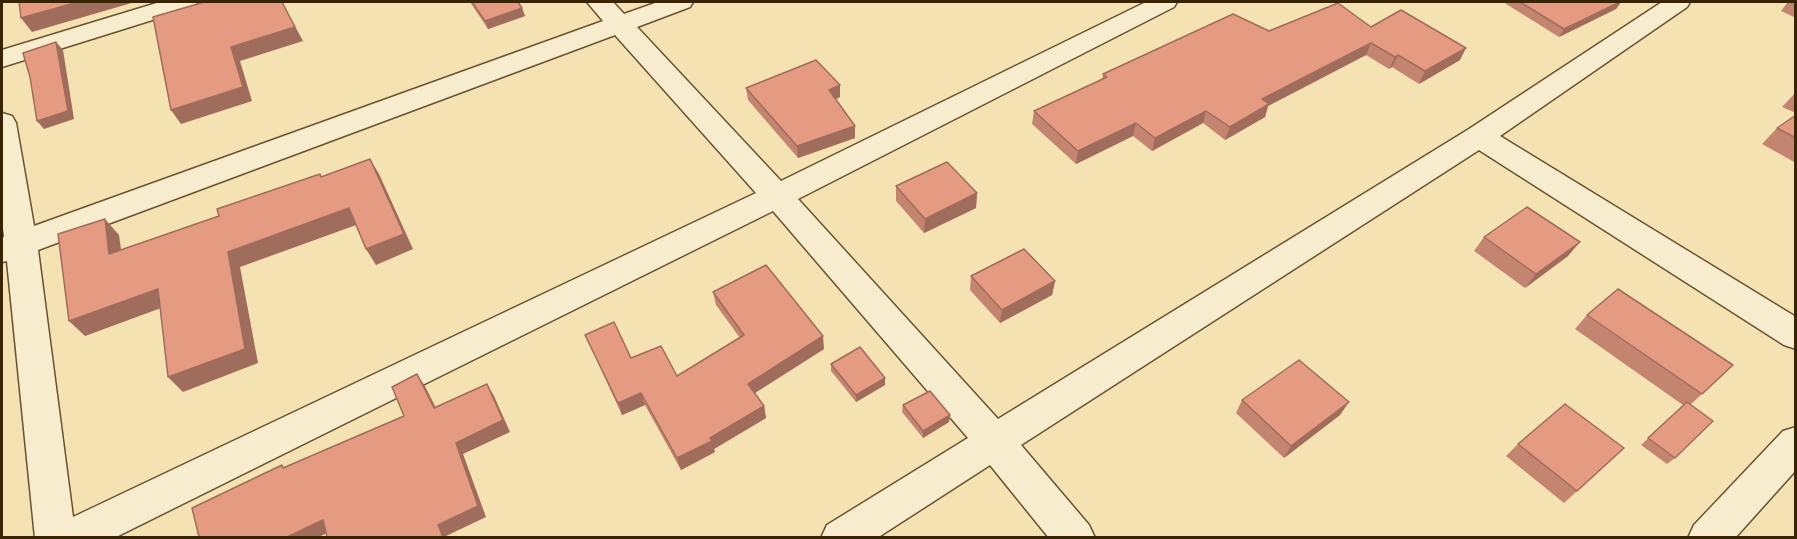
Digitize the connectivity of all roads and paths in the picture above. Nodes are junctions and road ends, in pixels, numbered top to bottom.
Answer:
1 (185, 2) edge
2 (681, 2) edge
3 (1165, 2) edge
4 (1678, 2) edge
5 (610, 13) edge
6 (2, 59) edge
7 (2, 123) edge
8 (1479, 136) junction
9 (777, 196) junction
10 (11, 247) edge
11 (1796, 335) edge
12 (993, 440) junction
13 (1796, 443) edge
14 (55, 537) edge
15 (72, 537) edge
16 (841, 537) edge
17 (1075, 537) edge
18 (1708, 537) edge

1 - 6 street
2 - 5 street
3 - 9 street
4 - 8 street
5 - 9 street
5 - 10 street
7 - 10 street
8 - 11 street
8 - 12 street
9 - 12 street
9 - 15 street
10 - 14 street
12 - 16 street
12 - 17 street
13 - 18 street

